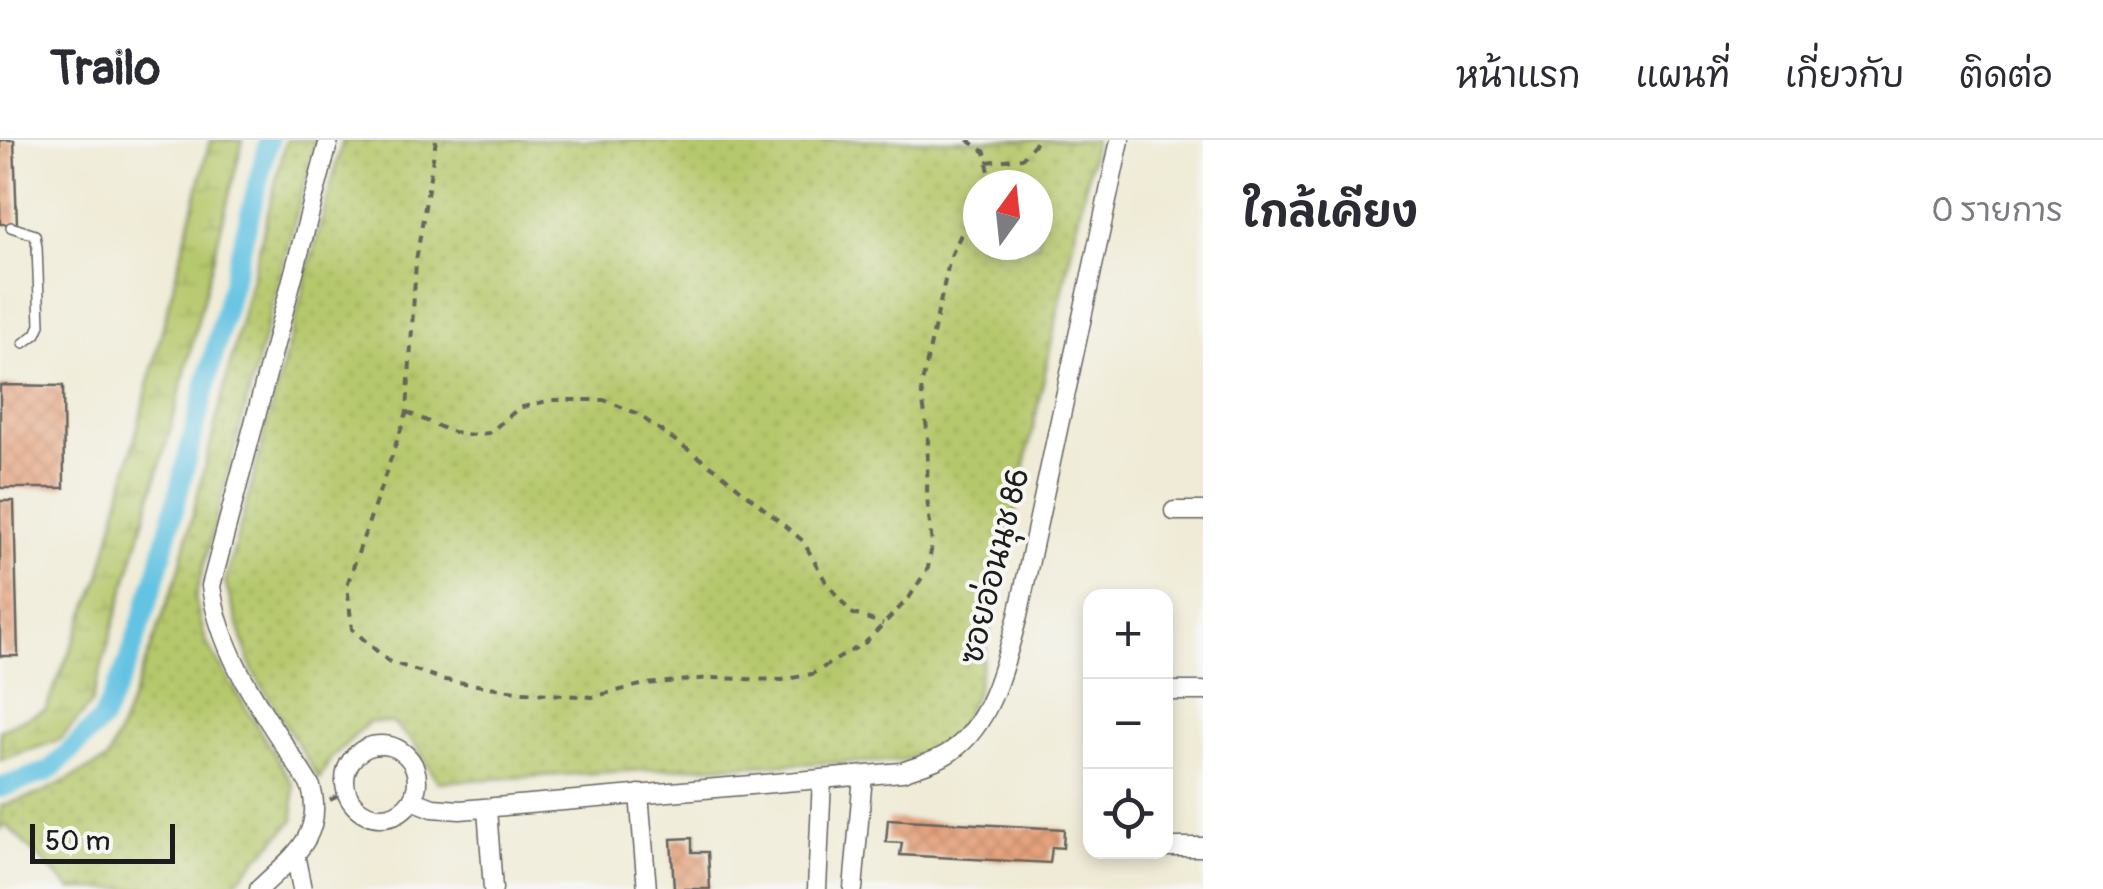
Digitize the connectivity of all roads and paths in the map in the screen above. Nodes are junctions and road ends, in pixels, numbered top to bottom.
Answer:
1 (329, 140) edge
2 (436, 140) edge
3 (968, 140) edge
4 (1038, 140) edge
5 (1120, 140) edge
6 (987, 162) junction
7 (989, 170) edge
8 (11, 227) dead end
9 (963, 230) edge
10 (24, 342) dead end
11 (407, 412) junction
12 (1174, 510) dead end
13 (1203, 511) edge
14 (884, 624) junction
15 (1173, 691) edge
16 (1203, 691) edge
17 (862, 776) junction
18 (822, 779) junction
19 (639, 794) junction
20 (412, 800) junction
21 (488, 808) junction
22 (1173, 847) edge
23 (1203, 847) edge
24 (295, 854) junction
25 (259, 889) edge
26 (302, 889) edge
27 (493, 889) edge
28 (647, 889) edge
29 (817, 889) edge
30 (853, 889) edge

1 - 24 street
2 - 11 path
3 - 6 path
4 - 6 path
5 - 17 street, ซอยอ่อนนุช 86
6 - 7 path
8 - 10 lane
9 - 14 path
11 - 14 path
11 - 14 path
12 - 13 street
15 - 16 street
17 - 18 street, ซอยอ่อนนุช 86
17 - 30 street
18 - 19 street, ซอยอ่อนนุช 86
18 - 29 street
19 - 21 street, ซอยอ่อนนุช 86
19 - 28 street
20 - 20 street, ซอยอ่อนนุช 86
20 - 21 street, ซอยอ่อนนุช 86
21 - 27 street
22 - 23 street
24 - 25 street
24 - 26 street

